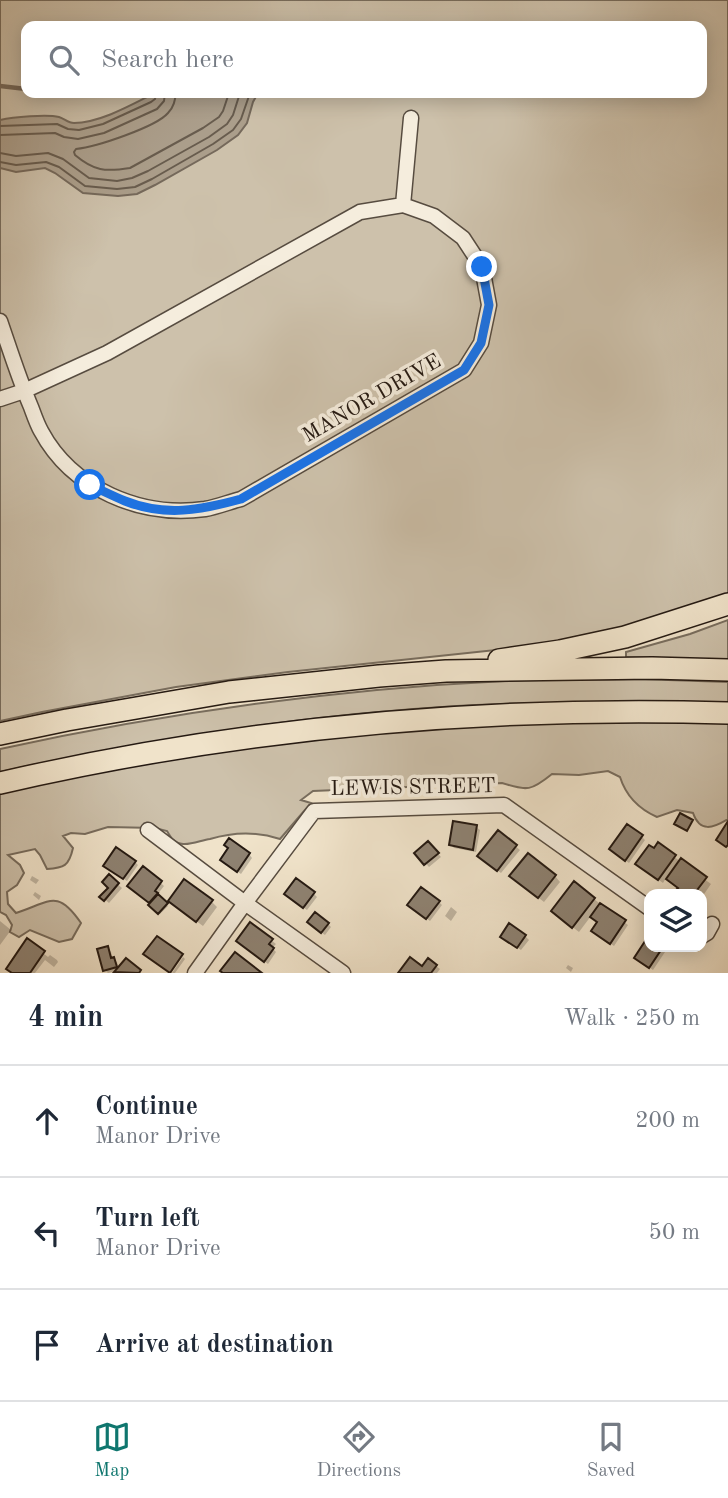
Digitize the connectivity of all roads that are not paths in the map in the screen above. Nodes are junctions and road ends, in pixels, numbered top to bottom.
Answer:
1 (411, 118) dead end
2 (403, 205) junction
3 (0, 321) edge
4 (24, 391) junction
5 (0, 399) edge
6 (728, 604) edge
7 (728, 670) edge
8 (446, 671) junction
9 (728, 713) edge
10 (0, 734) edge
11 (0, 783) edge
12 (148, 830) dead end
13 (245, 903) junction
14 (644, 904) edge
15 (712, 924) dead end
16 (707, 933) edge
17 (195, 973) edge
18 (343, 973) edge

1 - 2 street
2 - 4 street, MANOR DRIVE
2 - 4 street, MANOR DRIVE
3 - 4 street
4 - 5 street, MANOR DRIVE
6 - 8 highway
7 - 8 highway
8 - 10 highway
9 - 11 highway
12 - 13 street
13 - 14 street, LEWIS STREET
13 - 17 street
13 - 18 street
15 - 16 street

